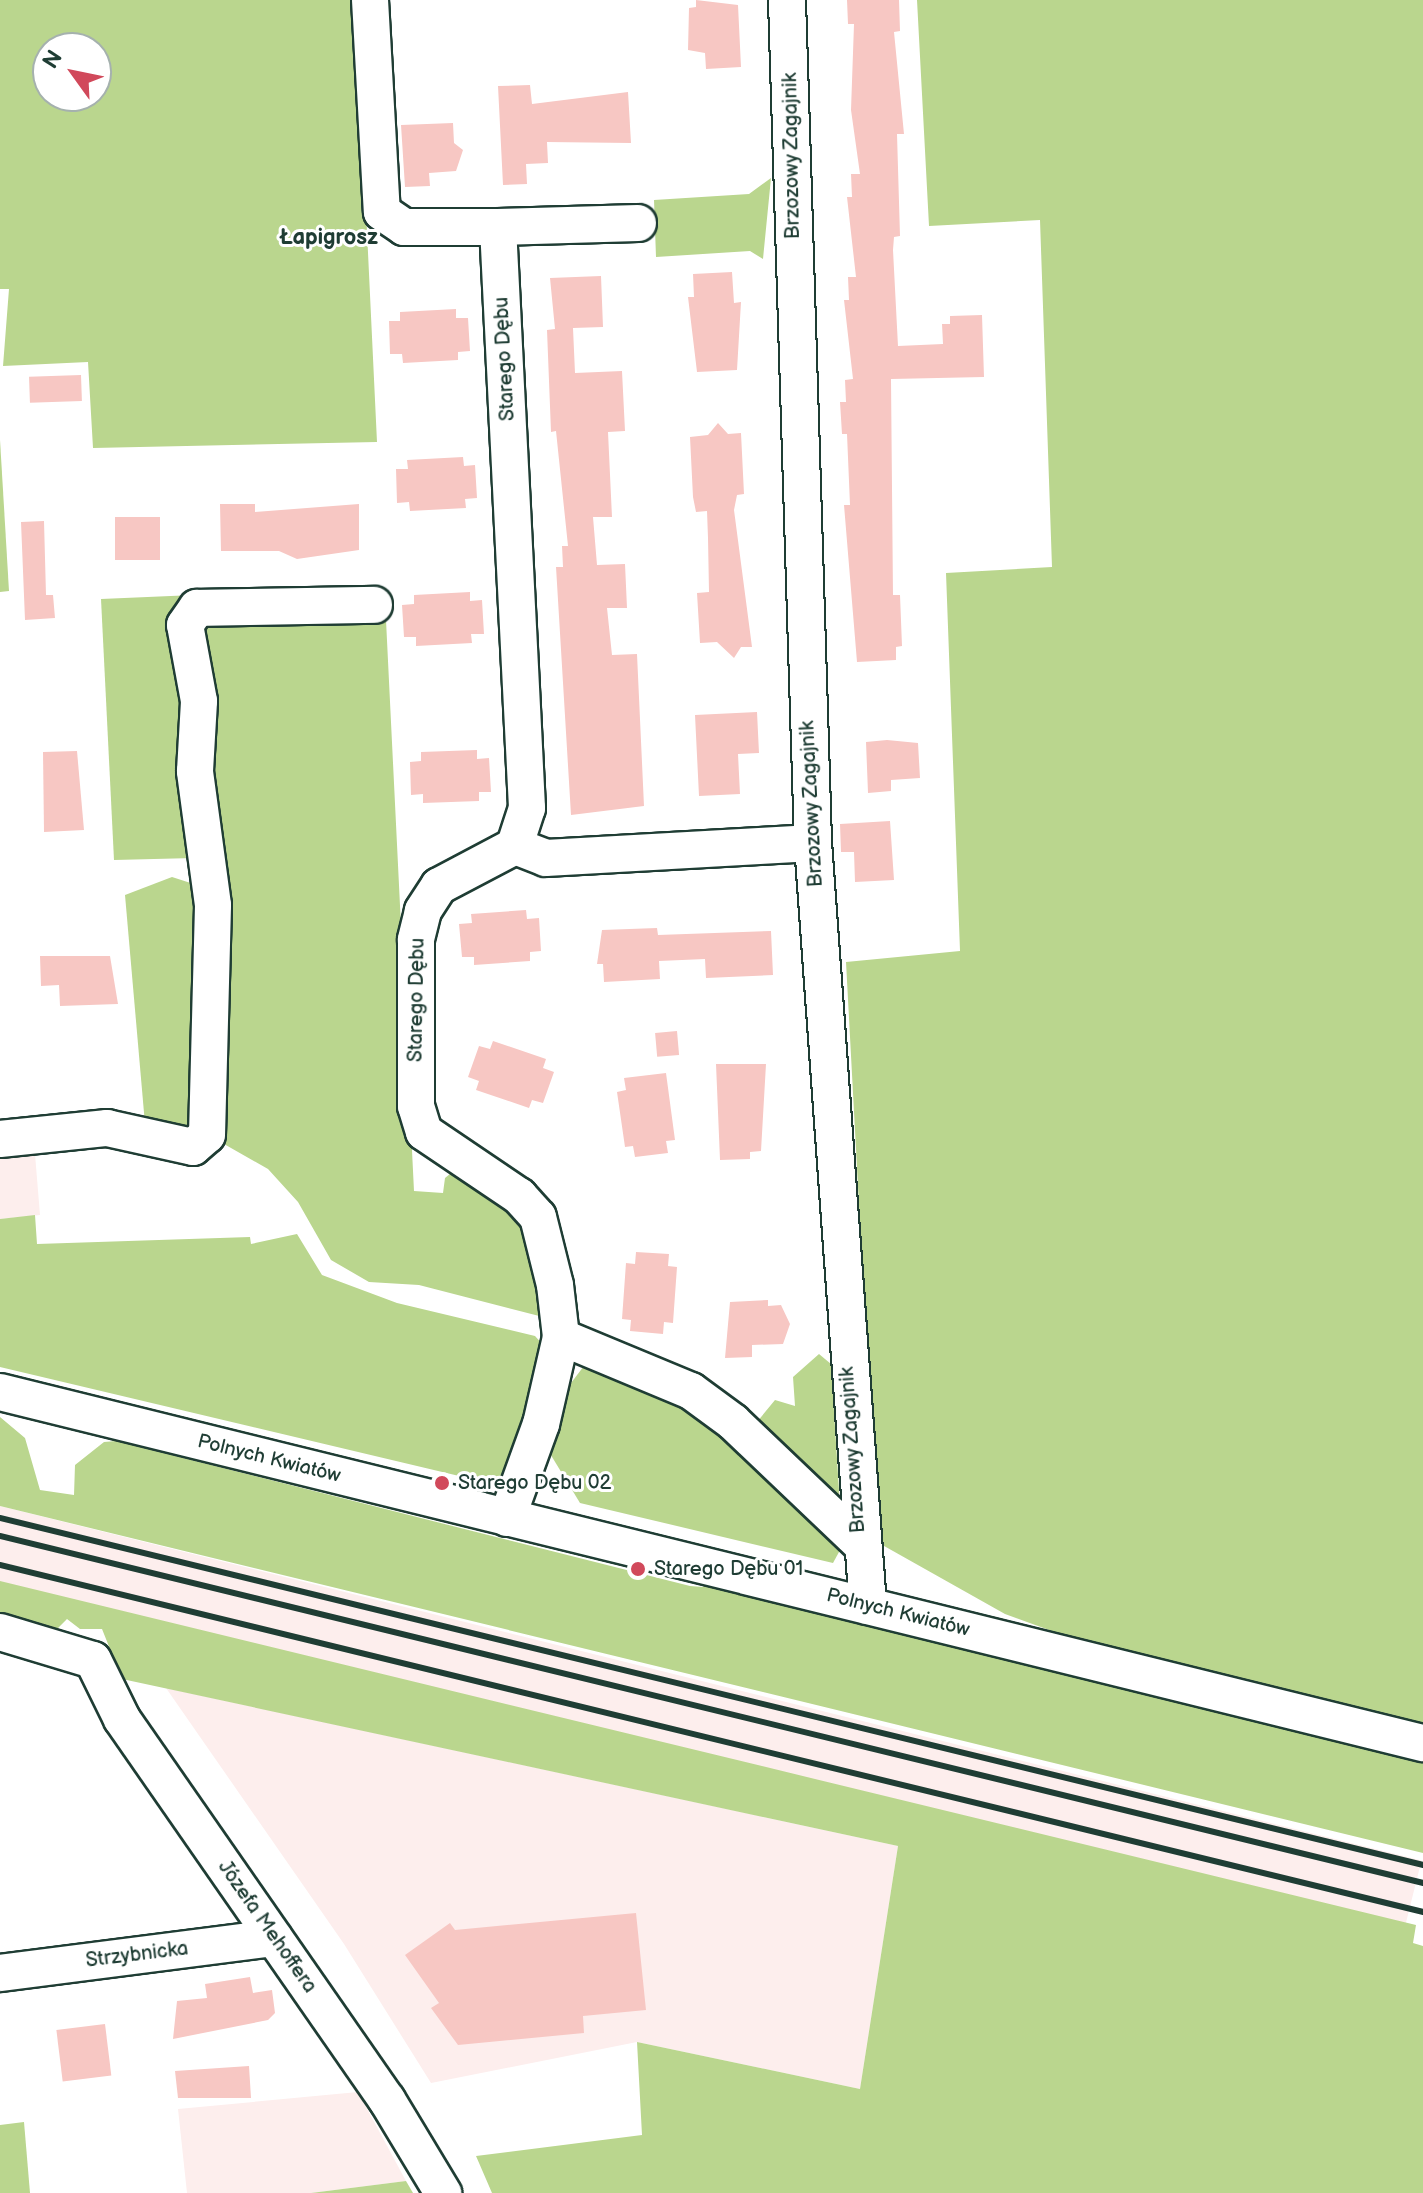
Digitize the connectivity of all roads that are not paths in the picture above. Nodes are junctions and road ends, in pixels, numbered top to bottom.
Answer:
1 (370, 0) edge
2 (787, 0) edge
3 (638, 223) dead end
4 (498, 227) junction
5 (374, 605) dead end
6 (813, 843) junction
7 (515, 846) junction
8 (0, 1139) edge
9 (561, 1337) junction
10 (0, 1392) edge
11 (507, 1518) junction
12 (859, 1542) junction
13 (868, 1606) junction
14 (0, 1632) edge
15 (1423, 1743) edge
16 (274, 1938) junction
17 (0, 1973) edge
18 (443, 2193) edge

1 - 4 street
2 - 6 street, Brzozowy Zagajnik
3 - 4 street
4 - 7 street, Starego Dębu
5 - 8 street
6 - 7 street
6 - 12 street, Brzozowy Zagajnik
7 - 9 street, Starego Dębu
9 - 11 street, Starego Dębu
9 - 12 street
10 - 11 street, Polnych Kwiatów
11 - 13 street, Polnych Kwiatów
12 - 13 street, Brzozowy Zagajnik
13 - 15 street, Polnych Kwiatów
14 - 16 street, Józefa Mehoffera
16 - 17 street, Strzybnicka
16 - 18 street, Józefa Mehoffera

